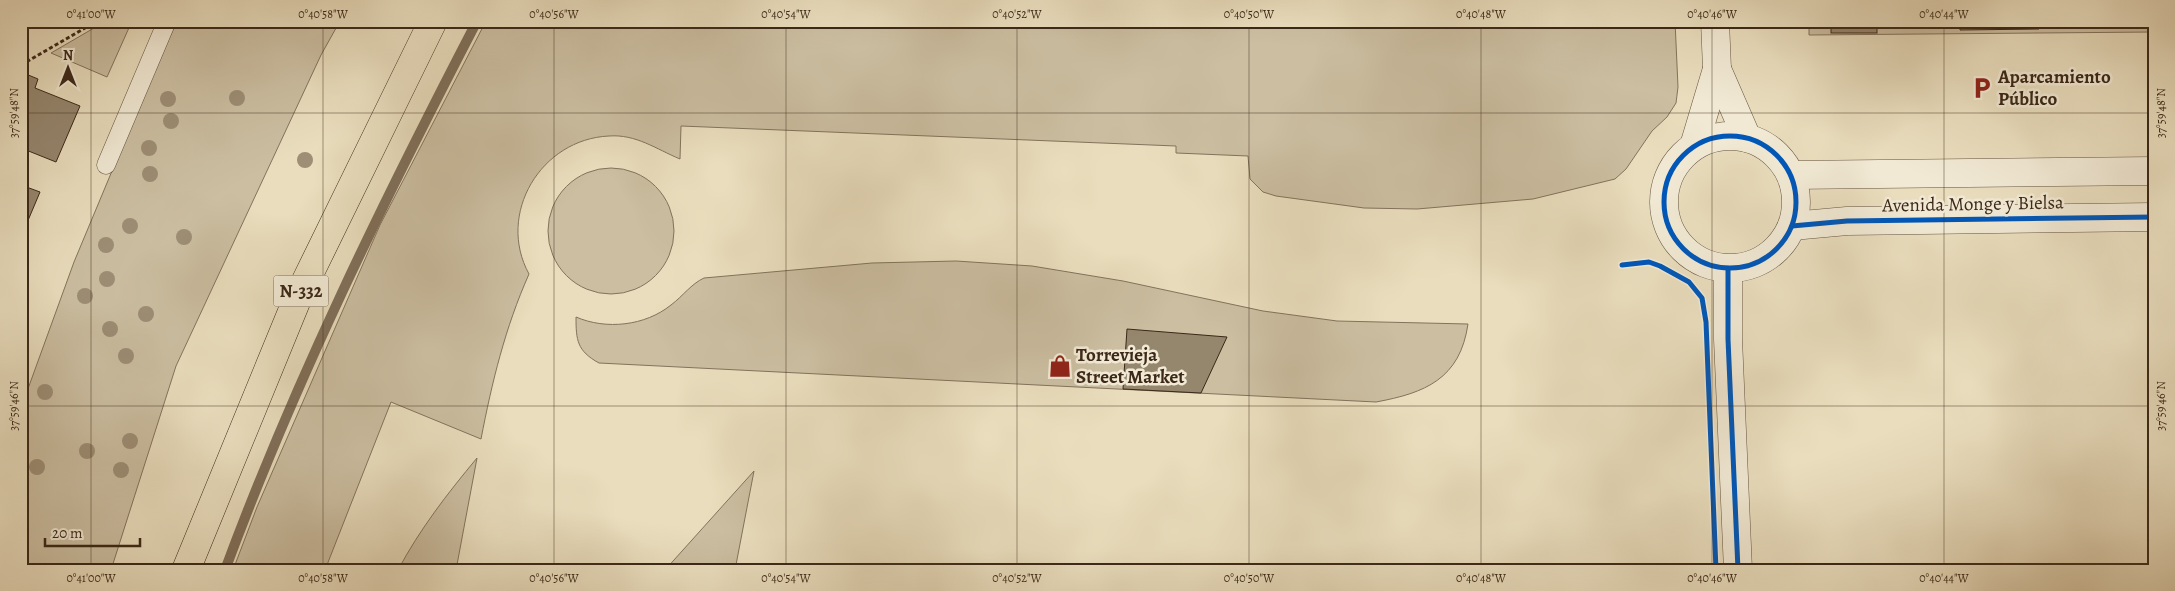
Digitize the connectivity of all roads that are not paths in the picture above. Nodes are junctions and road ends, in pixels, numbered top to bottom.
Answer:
1 (167, 21) edge
2 (434, 21) edge
3 (1716, 21) edge
4 (1717, 69) junction
5 (1747, 138) junction
6 (1694, 146) junction
7 (106, 164) dead end
8 (2154, 171) edge
9 (1792, 174) junction
10 (2154, 217) edge
11 (1792, 226) junction
12 (1728, 269) junction
13 (186, 570) edge
14 (1738, 570) edge

1 - 7 lane
2 - 13 highway, N-332
3 - 4 street
4 - 5 street
4 - 6 street
5 - 6 street
5 - 9 street
6 - 12 street
8 - 9 street, Avenida Monge y Bielsa
9 - 11 street
10 - 11 street, Avenida Monge y Bielsa
11 - 12 street
12 - 14 street

